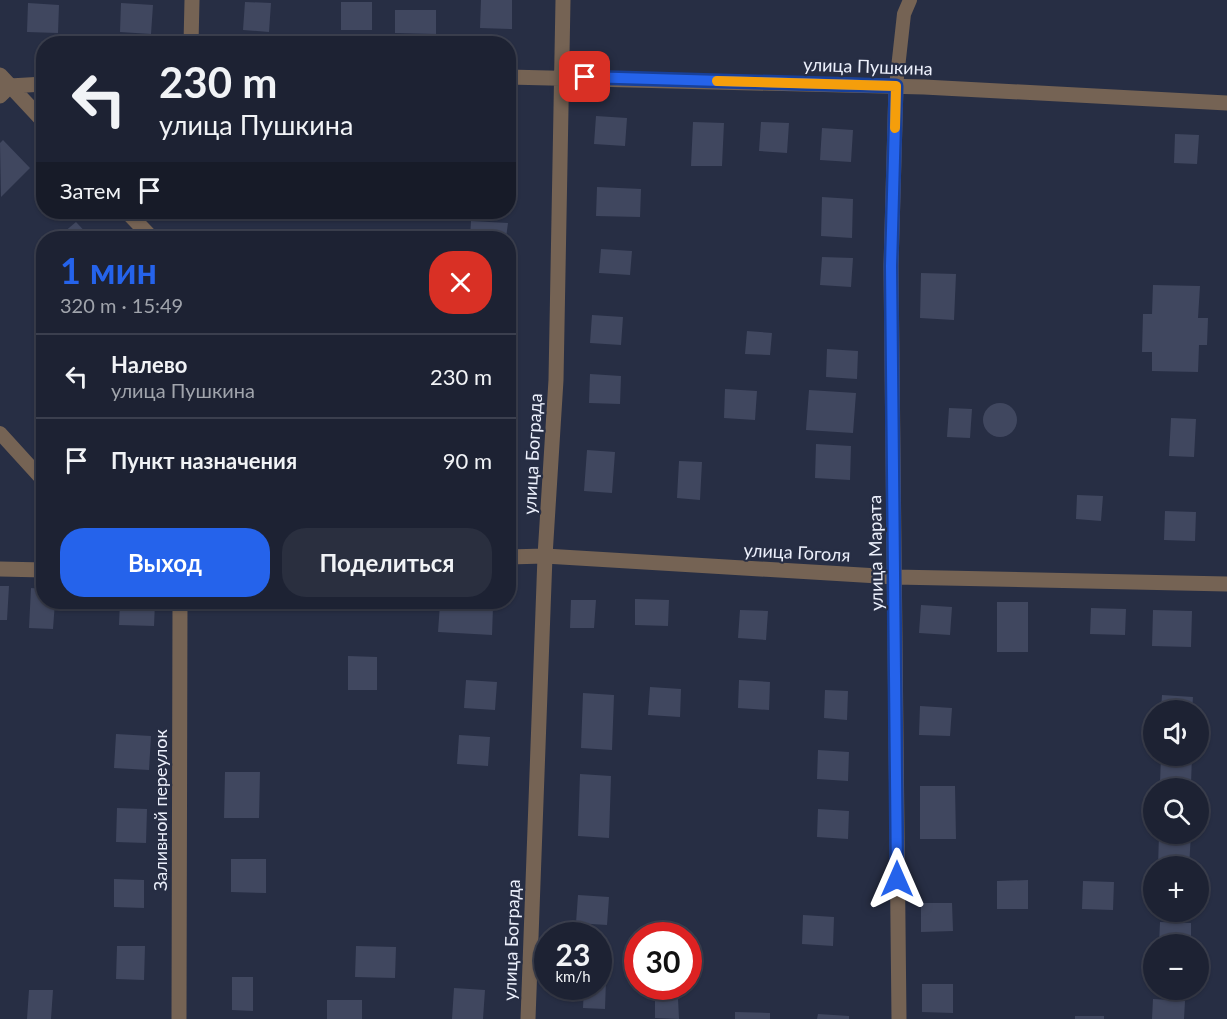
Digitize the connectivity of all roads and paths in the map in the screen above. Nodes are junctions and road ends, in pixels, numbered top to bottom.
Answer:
1 (192, 0) edge
2 (563, 0) edge
3 (909, 0) edge
4 (191, 36) edge
5 (516, 77) edge
6 (561, 77) junction
7 (36, 84) edge
8 (3, 86) edge
9 (896, 86) junction
10 (1227, 103) edge
11 (36, 115) edge
12 (134, 219) edge
13 (145, 231) edge
14 (0, 433) edge
15 (36, 473) edge
16 (545, 556) junction
17 (516, 557) edge
18 (0, 569) edge
19 (36, 570) edge
20 (895, 577) junction
21 (1227, 584) edge
22 (180, 609) edge
23 (178, 1019) edge
24 (528, 1019) edge
25 (899, 1019) edge

1 - 4 street
2 - 6 street, улица Бограда
3 - 9 lane
5 - 6 street, улица Пушкина
6 - 9 street, улица Пушкина
6 - 16 street, улица Бограда
7 - 8 street
8 - 11 street
9 - 10 street, улица Пушкина
9 - 20 street, улица Марата
12 - 13 street
14 - 15 lane
16 - 17 street, улица Гоголя
16 - 20 street, улица Гоголя
16 - 24 street, улица Бограда
18 - 19 street
20 - 21 street, улица Гоголя
20 - 25 street, улица Марата
22 - 23 street, Заливной переулок

